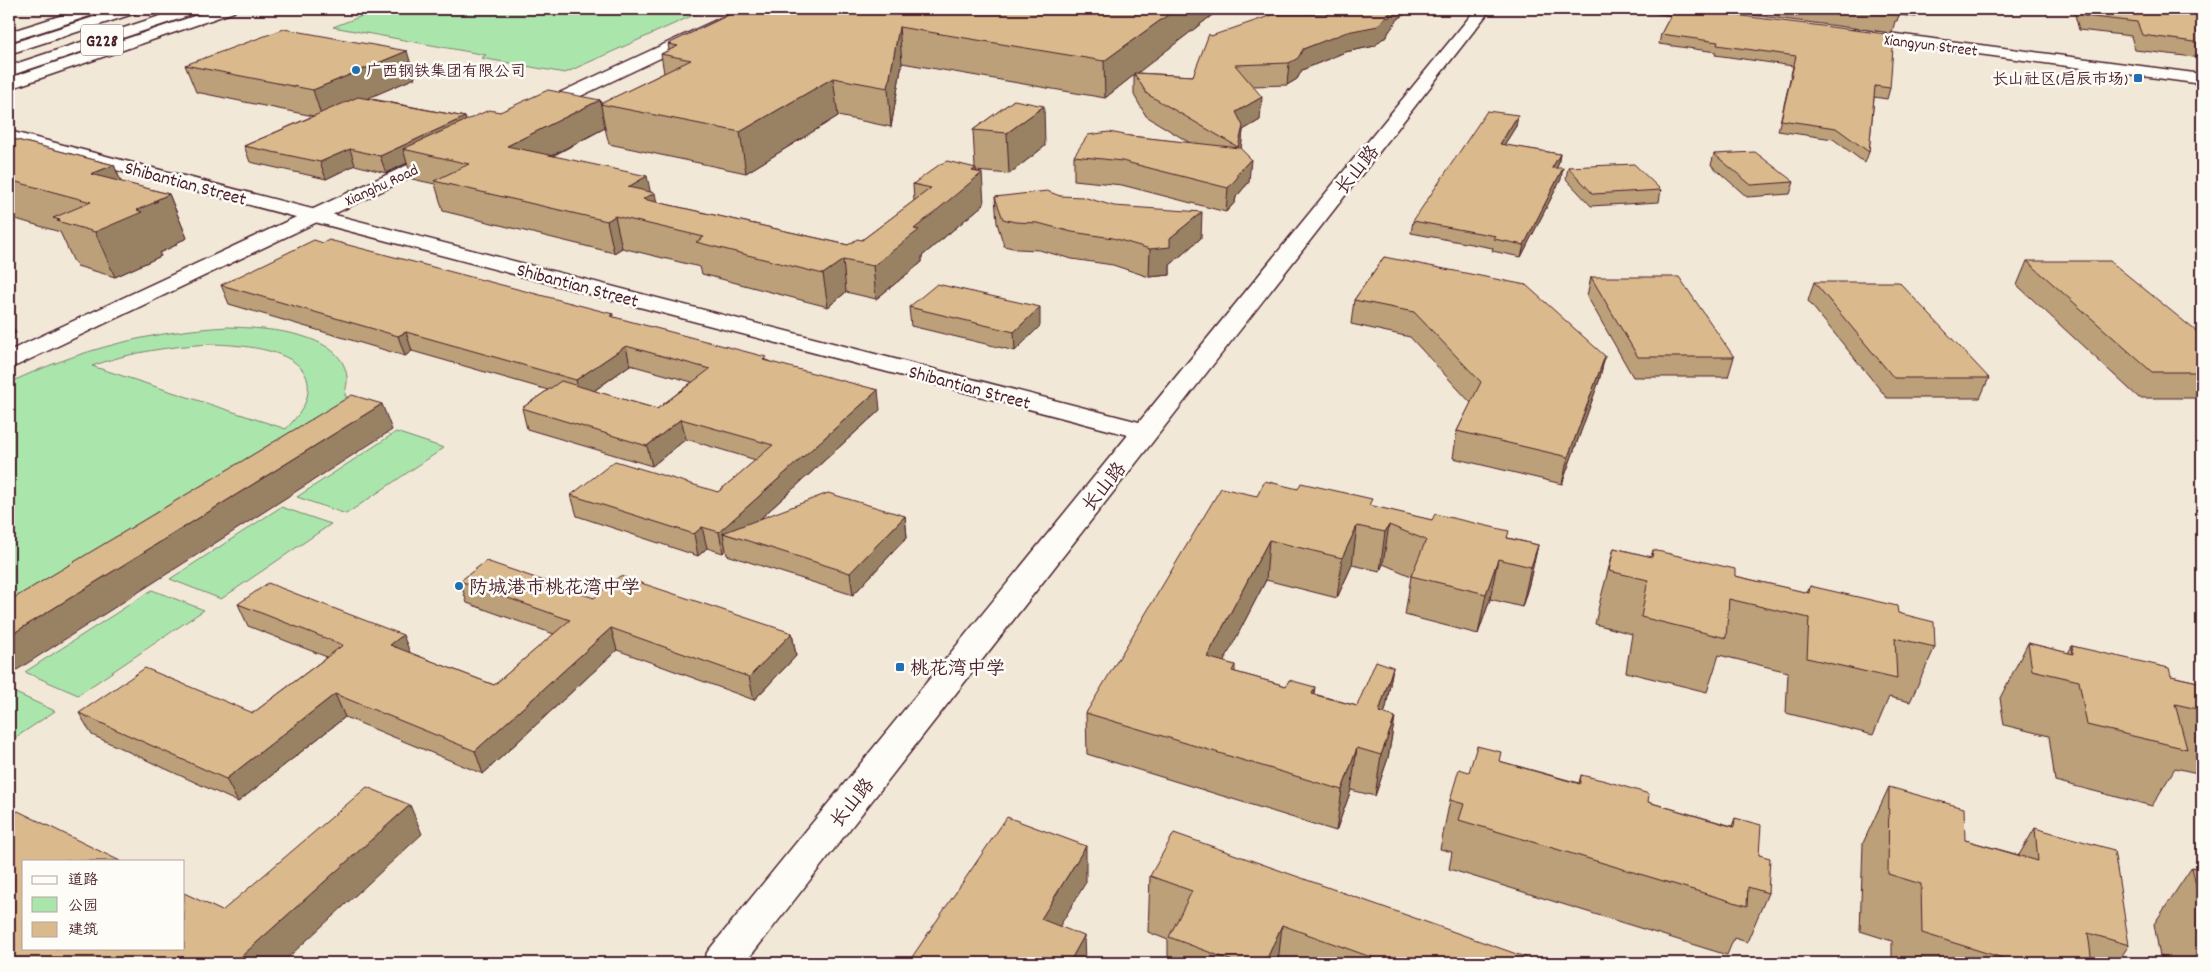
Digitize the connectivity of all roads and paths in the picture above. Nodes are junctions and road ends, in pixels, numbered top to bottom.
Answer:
1 (97, 9) edge
2 (134, 9) edge
3 (195, 9) edge
4 (229, 9) edge
5 (752, 9) edge
6 (1484, 9) edge
7 (1659, 9) edge
8 (1728, 18) edge
9 (1837, 32) edge
10 (11, 44) edge
11 (58, 55) junction
12 (82, 59) junction
13 (9, 71) edge
14 (27, 78) junction
15 (2202, 79) edge
16 (9, 84) edge
17 (9, 88) edge
18 (518, 120) edge
19 (9, 136) edge
20 (464, 145) edge
21 (314, 216) junction
22 (9, 360) edge
23 (1146, 432) junction
24 (722, 963) edge

1 - 10 main road
2 - 10 main road, G228
3 - 11 main road, G228
4 - 12 main road
5 - 18 main road
6 - 23 main road, 长山路
7 - 8 main road
9 - 15 main road, Xiangyun Street
11 - 12 main road
11 - 13 main road, G228
12 - 14 main road
14 - 16 main road
14 - 17 main road
19 - 21 main road, Shibantian Street
20 - 21 main road, Xianghu Road
21 - 22 main road, Xianghu Road
21 - 23 main road, Shibantian Street
23 - 24 main road, 长山路

